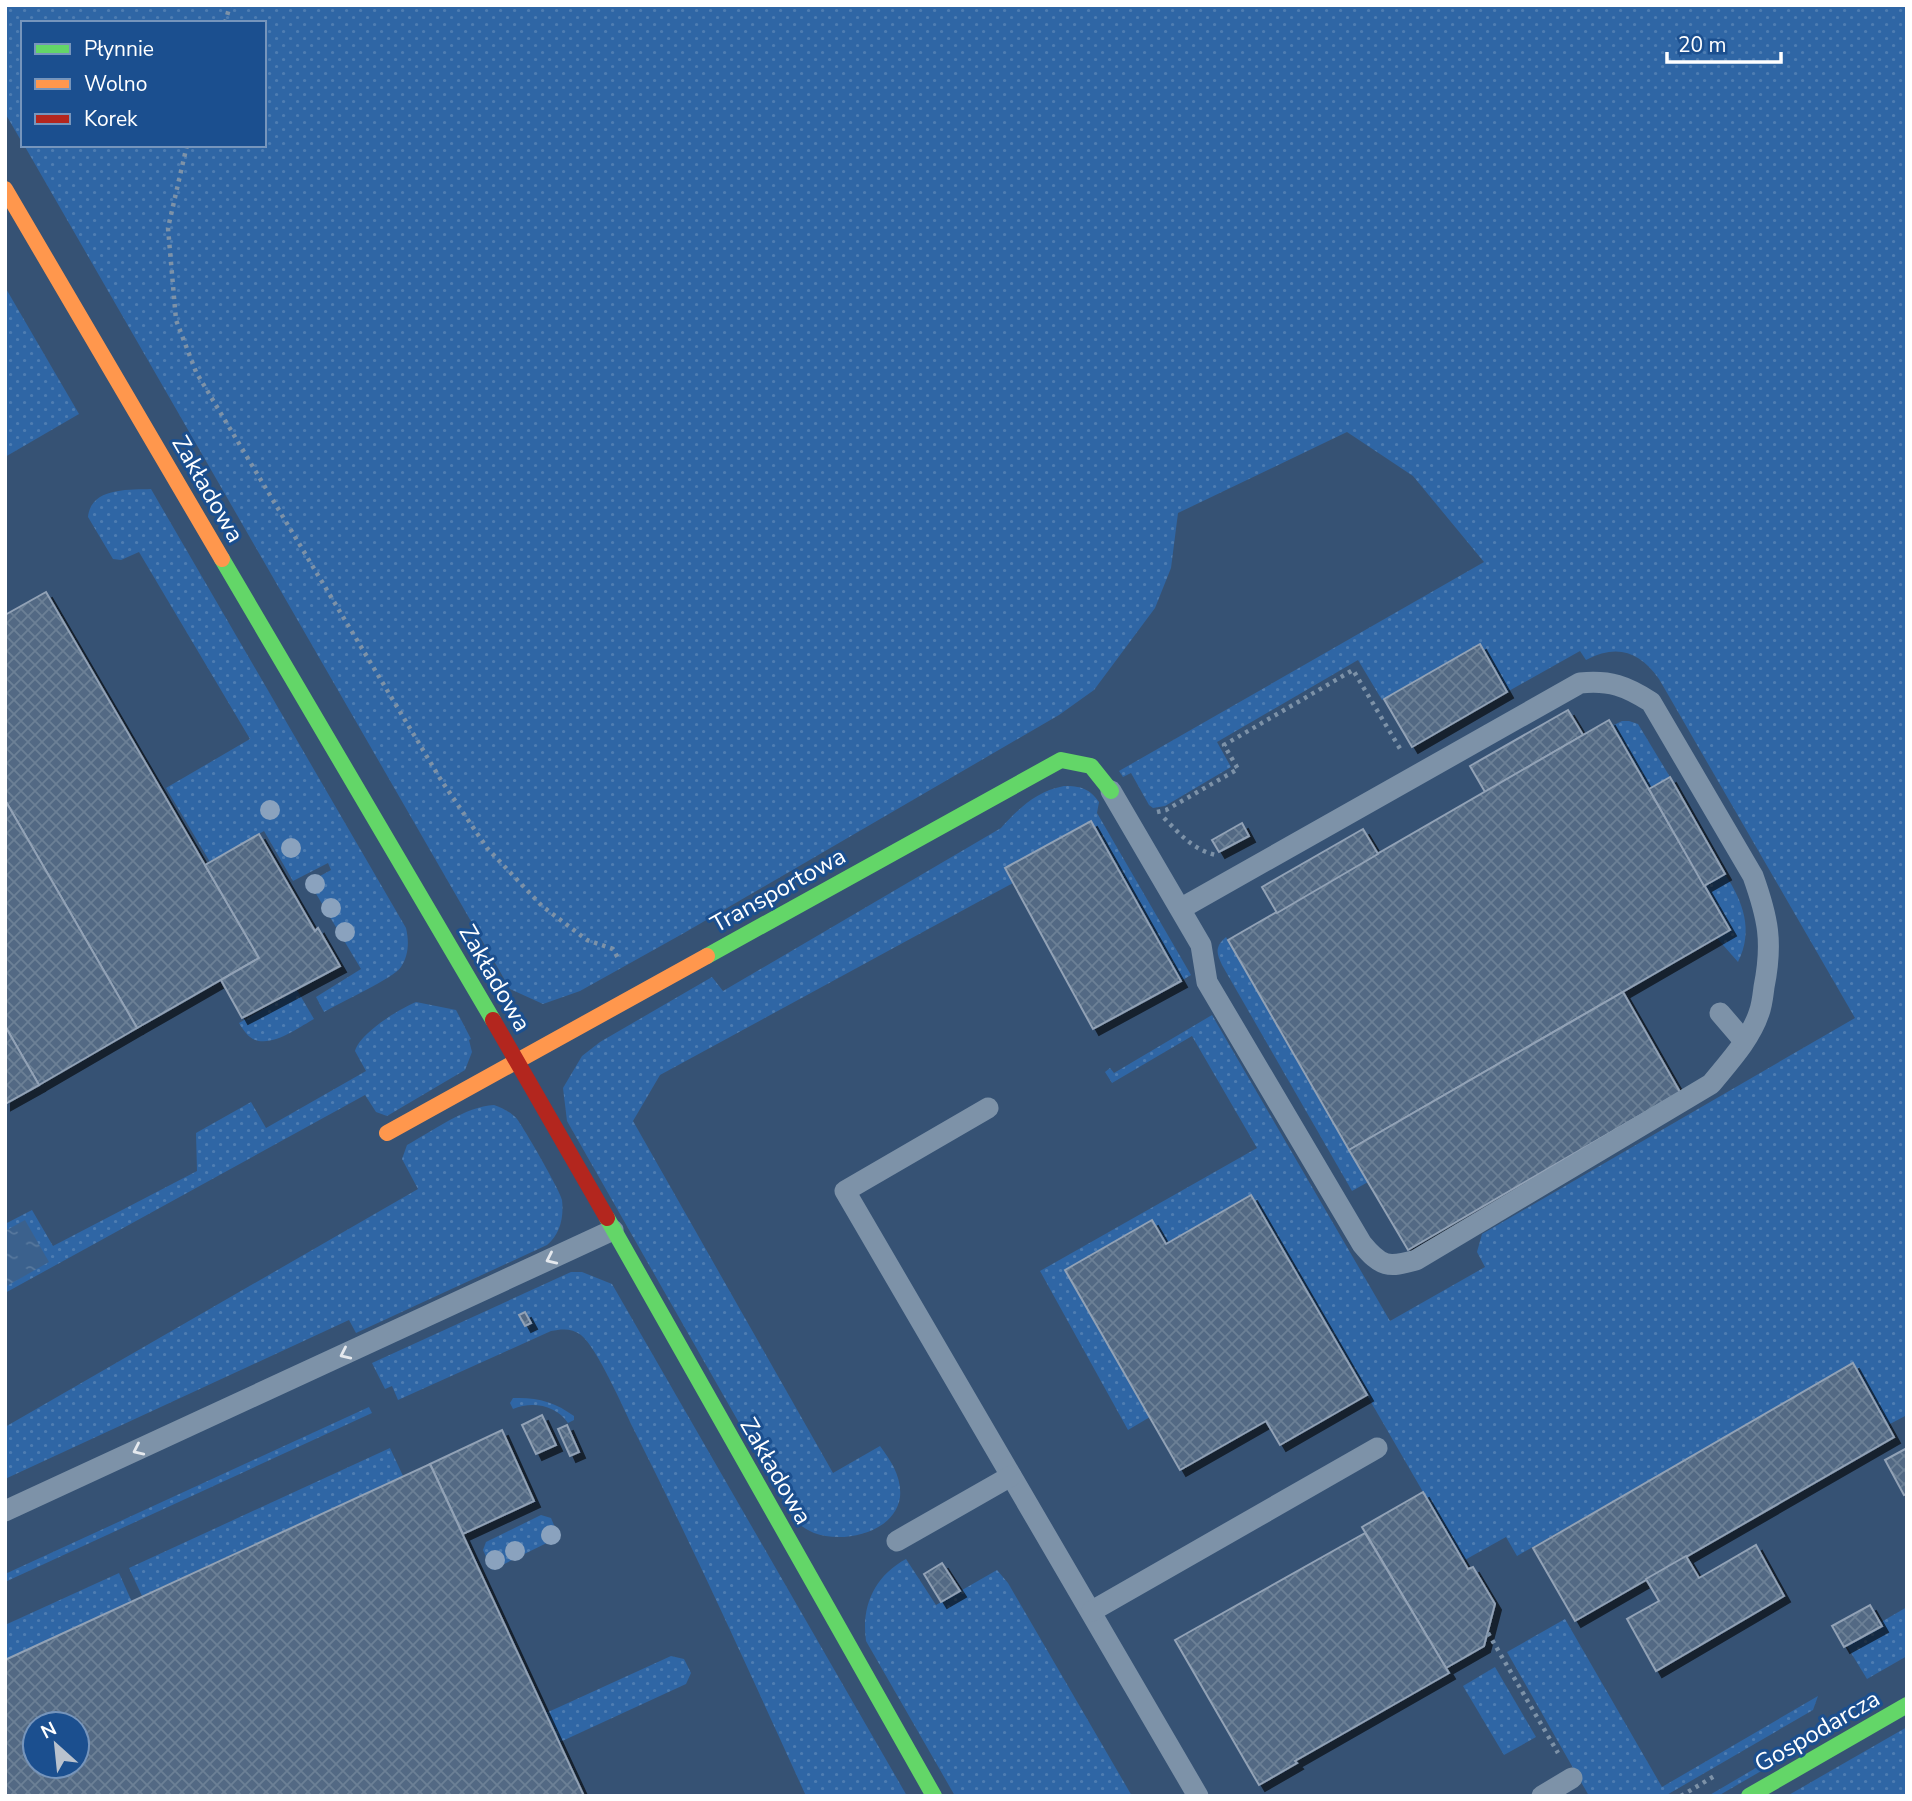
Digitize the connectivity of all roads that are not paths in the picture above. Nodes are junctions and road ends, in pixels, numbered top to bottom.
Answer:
1 (5, 189) edge
2 (1111, 791) joint
3 (1180, 909) junction
4 (1720, 1013) dead end
5 (1744, 1041) junction
6 (518, 1062) junction
7 (988, 1108) dead end
8 (387, 1133) dead end
9 (613, 1230) junction
10 (1377, 1448) dead end
11 (1011, 1476) junction
12 (5, 1511) edge
13 (897, 1541) dead end
14 (1092, 1611) junction
15 (1907, 1705) edge
16 (1572, 1778) road end
17 (934, 1796) edge
18 (1198, 1796) edge
19 (1542, 1796) edge
20 (1749, 1796) edge

1 - 6 street, Zakładowa
2 - 3 lane
2 - 6 street, Transportowa
3 - 5 lane
3 - 5 lane
4 - 5 lane
6 - 8 street, Transportowa
6 - 9 street, Zakładowa
7 - 11 lane
9 -> 12 lane
9 - 17 street, Zakładowa
10 - 14 lane
11 - 13 lane
11 - 14 lane
14 - 18 lane
15 - 20 street, Gospodarcza
16 - 19 lane

